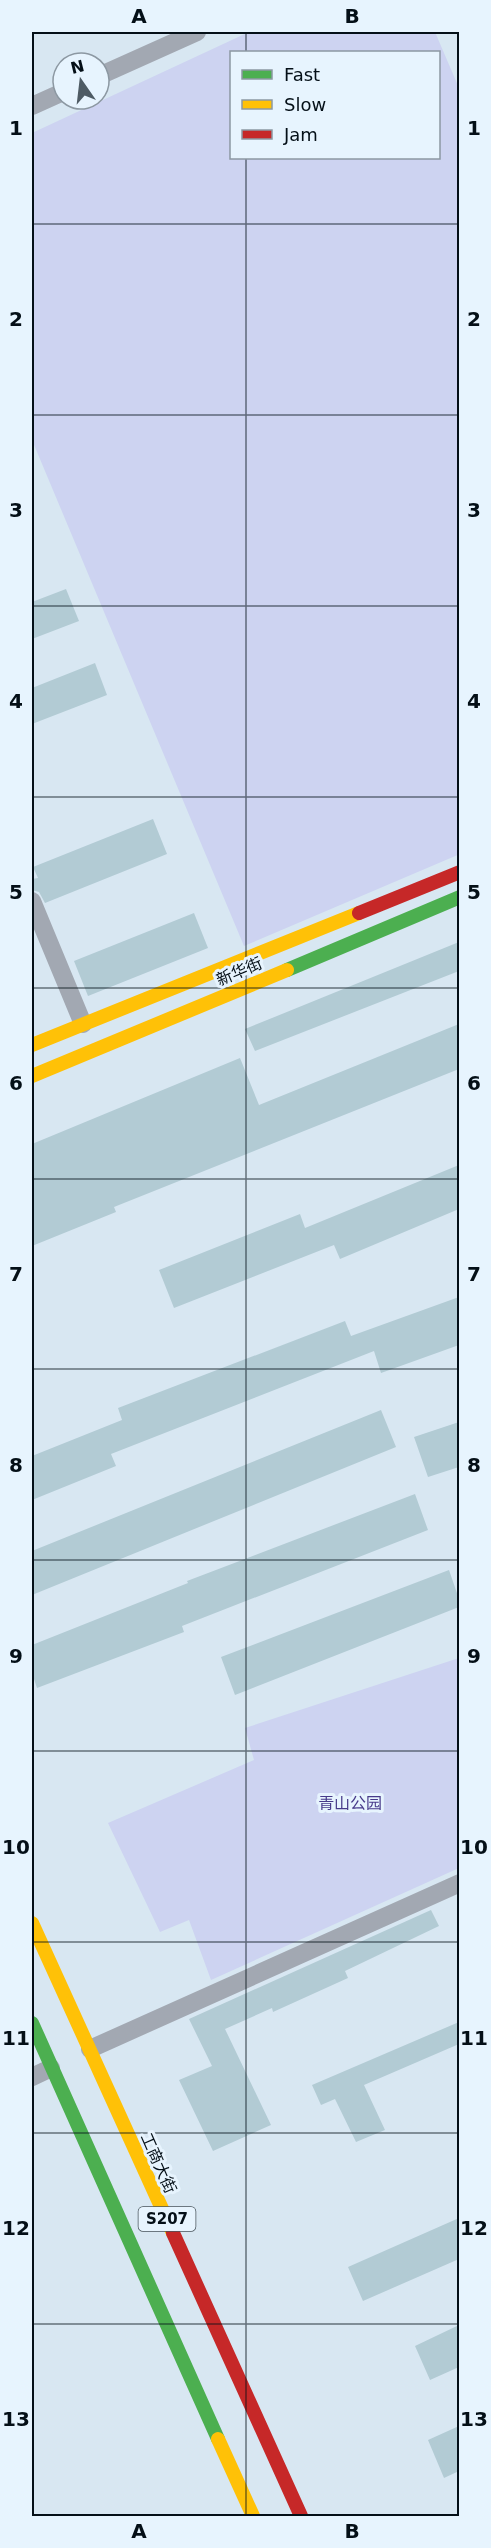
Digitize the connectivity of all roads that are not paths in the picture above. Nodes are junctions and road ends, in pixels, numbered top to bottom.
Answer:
1 (197, 32) edge
2 (111, 71) edge
3 (51, 96) edge
4 (33, 101) edge
5 (459, 872) edge
6 (459, 897) edge
7 (32, 901) edge
8 (83, 1024) junction
9 (32, 1045) edge
10 (32, 1076) edge
11 (459, 1883) edge
12 (32, 1923) edge
13 (32, 2023) edge
14 (90, 2049) junction
15 (51, 2068) junction
16 (32, 2077) edge
17 (254, 2517) edge
18 (301, 2517) edge

1 - 2 street
3 - 4 street
5 - 8 main road, 新华街
6 - 10 main road, 新华街
7 - 8 street
8 - 9 main road, 新华街
11 - 14 street
12 - 14 main road, 工商大街 / S207
13 - 15 main road, S207
14 - 18 main road, 工商大街 / S207
15 - 16 street
15 - 17 main road, S207

